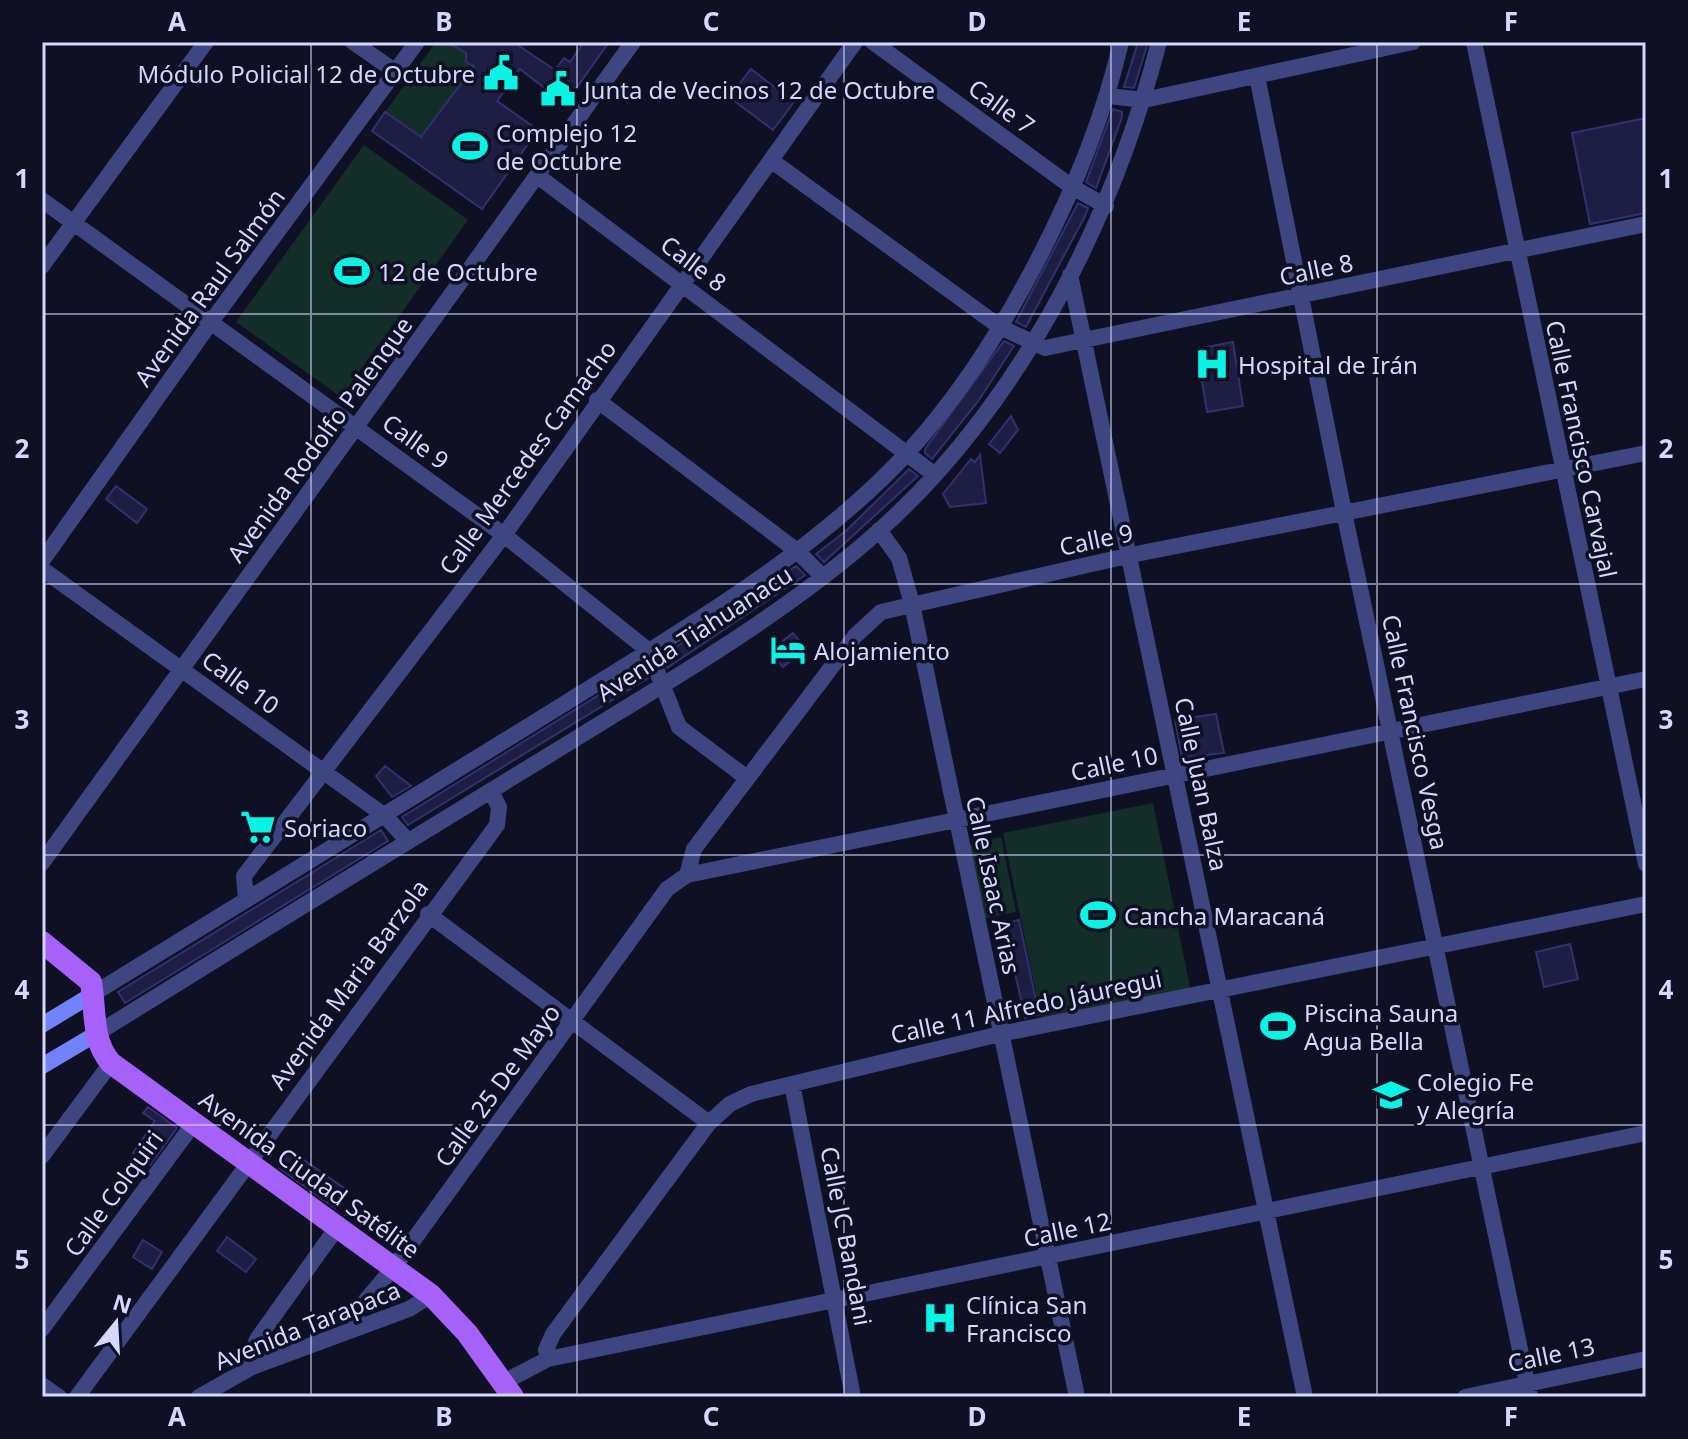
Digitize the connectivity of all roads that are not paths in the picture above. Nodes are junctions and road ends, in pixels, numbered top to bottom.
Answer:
1 (206, 42) edge
2 (353, 42) edge
3 (417, 42) edge
4 (633, 42) edge
5 (855, 42) edge
6 (873, 42) edge
7 (1121, 42) edge
8 (1159, 42) edge
9 (1413, 42) edge
10 (1474, 42) edge
11 (396, 72) junction
12 (1257, 76) junction
13 (1109, 96) junction
14 (1144, 100) junction
15 (772, 161) junction
16 (539, 177) junction
17 (1072, 187) junction
18 (42, 200) edge
19 (1106, 206) junction
20 (74, 223) junction
21 (1646, 224) edge
22 (1517, 249) junction
23 (42, 266) edge
24 (1070, 275) junction
25 (681, 283) junction
26 (1301, 297) junction
27 (211, 322) junction
28 (1000, 327) junction
29 (1082, 341) junction
30 (1031, 344) junction
31 (597, 400) junction
32 (356, 428) junction
33 (908, 452) junction
34 (1646, 453) edge
35 (1561, 471) junction
36 (935, 475) junction
37 (1344, 512) junction
38 (879, 530) junction
39 (504, 535) junction
40 (797, 551) junction
41 (1131, 555) junction
42 (42, 561) edge
43 (42, 569) edge
44 (823, 577) junction
45 (912, 604) junction
46 (649, 651) junction
47 (182, 669) junction
48 (1646, 679) edge
49 (665, 683) junction
50 (1607, 687) junction
51 (1393, 733) junction
52 (322, 770) junction
53 (1175, 775) junction
54 (747, 778) junction
55 (491, 791) junction
56 (385, 816) junction
57 (957, 821) junction
58 (407, 840) junction
59 (42, 863) edge
60 (1646, 864) edge
61 (687, 875) junction
62 (246, 899) junction
63 (1646, 904) edge
64 (428, 914) junction
65 (42, 942) edge
66 (1435, 947) junction
67 (1220, 989) junction
68 (93, 994) junction
69 (572, 1022) junction
70 (42, 1025) edge
71 (96, 1034) junction
72 (1000, 1034) junction
73 (111, 1063) junction
74 (42, 1066) edge
75 (792, 1084) junction
76 (194, 1123) junction
77 (709, 1123) junction
78 (1646, 1133) edge
79 (42, 1156) edge
80 (250, 1161) junction
81 (1480, 1167) junction
82 (1264, 1210) junction
83 (338, 1226) junction
84 (1047, 1258) junction
85 (394, 1267) junction
86 (431, 1295) junction
87 (836, 1302) junction
88 (355, 1328) junction
89 (42, 1329) edge
90 (548, 1359) junction
91 (1646, 1359) edge
92 (252, 1367) junction
93 (42, 1385) edge
94 (507, 1390) edge
95 (1528, 1390) edge
96 (59, 1397) edge
97 (77, 1397) edge
98 (199, 1397) edge
99 (853, 1397) edge
100 (1077, 1397) edge
101 (1305, 1397) edge
102 (1465, 1397) edge

1 - 20 street
2 - 11 street
3 - 11 street, Avenida Raul Salmón
4 - 16 street, Avenida Rodolfo Palenque
5 - 15 street, Calle Mercedes Camacho
6 - 17 street, Calle 7
7 - 13 street, Avenida Tiahuanacu
8 - 14 street, Avenida Tiahuanacu
9 - 12 street
10 - 22 street, Calle Francisco Carvajal
11 - 27 street, Avenida Raul Salmón
12 - 14 street
12 - 26 street, Calle Francisco Vesga
13 - 14 street
13 - 17 street, Avenida Tiahuanacu
14 - 19 street, Avenida Tiahuanacu
15 - 25 street, Calle Mercedes Camacho
15 - 28 street, Calle 8
16 - 25 street, Calle 8
16 - 32 street, Avenida Rodolfo Palenque
17 - 19 street, Calle 7
17 - 28 street, Avenida Tiahuanacu
18 - 20 street, Calle 9
19 - 24 street, Avenida Tiahuanacu
20 - 23 street
20 - 27 street, Calle 9
21 - 22 street, Calle 8
22 - 26 street, Calle 8
22 - 35 street, Calle Francisco Carvajal
24 - 29 street, Calle Juan Balza
24 - 30 street, Avenida Tiahuanacu
25 - 31 street, Calle Mercedes Camacho
25 - 33 street, Calle 8
26 - 29 street, Calle 8
26 - 37 street, Calle Francisco Vesga
27 - 32 street, Calle 9
27 - 42 street, Avenida Raul Salmón
28 - 30 street, Calle 8
28 - 33 street, Avenida Tiahuanacu
29 - 30 street, Calle 8
29 - 41 street, Calle Juan Balza
30 - 36 street, Avenida Tiahuanacu
31 - 39 street, Calle Mercedes Camacho
31 - 40 street
32 - 39 street, Calle 9
32 - 47 street, Avenida Rodolfo Palenque
33 - 36 street, Calle 8
33 - 40 street, Avenida Tiahuanacu
34 - 35 street, Calle 9
35 - 37 street, Calle 9
35 - 50 street, Calle Francisco Carvajal
36 - 38 street, Avenida Tiahuanacu
37 - 41 street, Calle 9
37 - 51 street, Calle Francisco Vesga
38 - 44 street, Avenida Tiahuanacu
38 - 45 street, Calle Isaac Arias
39 - 46 street, Calle 9
39 - 52 street, Calle Mercedes Camacho
40 - 44 street
40 - 46 street, Avenida Tiahuanacu
41 - 45 street, Calle 9
41 - 53 street, Calle Juan Balza
43 - 47 street, Calle 10
44 - 49 street, Avenida Tiahuanacu
45 - 54 street, Calle 9
45 - 57 street, Calle Isaac Arias
46 - 49 street, Calle 9
46 - 56 street, Avenida Tiahuanacu
47 - 52 street, Calle 10
47 - 59 street, Avenida Rodolfo Palenque
48 - 50 street, Calle 10
49 - 54 street, Calle 9
49 - 55 street, Avenida Tiahuanacu
50 - 51 street, Calle 10
50 - 60 street, Calle Francisco Carvajal
51 - 53 street, Calle 10
51 - 66 street, Calle Francisco Vesga
52 - 56 street, Calle 10
52 - 62 street, Calle Mercedes Camacho
53 - 57 street, Calle 10
53 - 67 street, Calle Juan Balza
54 - 61 street, Calle 9
55 - 58 street, Avenida Tiahuanacu
55 - 64 street, Avenida Maria Barzola
56 - 58 street, Calle 10
56 - 62 street, Avenida Tiahuanacu
57 - 61 street, Calle 10
57 - 72 street, Calle Isaac Arias
58 - 71 street, Avenida Tiahuanacu
61 - 69 street, Calle 25 De Mayo
62 - 68 street, Avenida Tiahuanacu
63 - 66 street, Calle 11 Alfredo Jáuregui
64 - 69 street
64 - 80 street, Avenida Maria Barzola
65 - 68 main road
66 - 67 street, Calle 11 Alfredo Jáuregui
66 - 81 street, Calle Francisco Vesga
67 - 72 street, Calle 11 Alfredo Jáuregui
67 - 82 street, Calle Juan Balza
68 - 70 main road, Avenida Tiahuanacu
68 - 71 main road, Avenida Ciudad Satélite
69 - 77 street
69 - 85 street, Calle 25 De Mayo
71 - 73 main road, Avenida Ciudad Satélite
71 - 74 main road, Avenida Tiahuanacu
72 - 75 street, Calle 11 Alfredo Jáuregui
72 - 84 street, Calle Isaac Arias
73 - 76 main road, Avenida Ciudad Satélite
73 - 79 street
75 - 77 street, Calle 11 Alfredo Jáuregui
75 - 87 street, Calle JC Bandani
76 - 80 main road, Avenida Ciudad Satélite
76 - 89 street, Calle Colquiri
77 - 90 street, Calle 11 Alfredo Jáuregui
78 - 81 street, Calle 12
80 - 83 main road, Avenida Ciudad Satélite
80 - 97 street, Avenida Maria Barzola
81 - 82 street, Calle 12
81 - 95 street, Calle Francisco Vesga
82 - 84 street, Calle 12
82 - 101 street, Calle Juan Balza
83 - 85 main road, Avenida Ciudad Satélite
83 - 92 street
84 - 87 street, Calle 12
84 - 100 street, Calle Isaac Arias
85 - 86 main road, Avenida Ciudad Satélite
85 - 88 street, Calle 25 De Mayo
86 - 88 street, Avenida Tarapaca
86 - 94 main road, Avenida Ciudad Satélite
87 - 90 street, Calle 12
87 - 99 street, Calle JC Bandani
88 - 92 street, Avenida Tarapaca
90 - 94 street, Calle 12
91 - 95 street, Calle 13
92 - 98 street, Avenida Tarapaca
93 - 96 street
95 - 102 street, Calle 13

